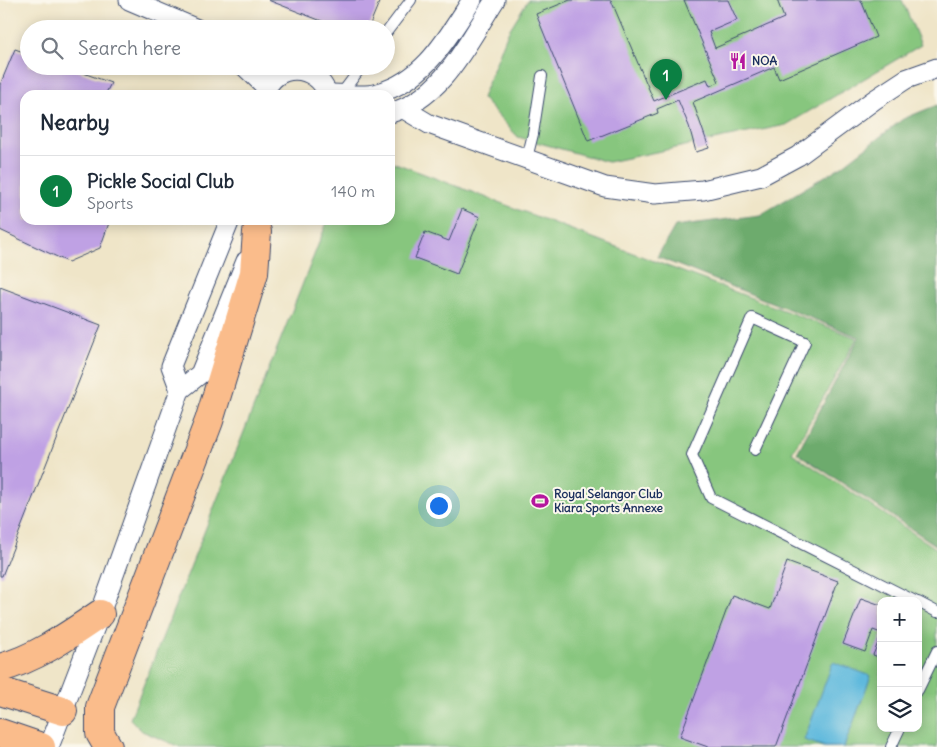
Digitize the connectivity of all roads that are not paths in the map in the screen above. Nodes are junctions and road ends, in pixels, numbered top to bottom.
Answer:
1 (129, 0) edge
2 (411, 0) edge
3 (472, 0) edge
4 (495, 0) edge
5 (176, 20) edge
6 (395, 21) edge
7 (937, 68) edge
8 (252, 75) edge
9 (279, 75) edge
10 (313, 75) edge
11 (353, 75) edge
12 (542, 76) dead end
13 (264, 90) edge
14 (266, 90) edge
15 (330, 90) edge
16 (337, 90) edge
17 (387, 90) edge
18 (397, 111) edge
19 (527, 158) junction
20 (228, 225) edge
21 (260, 226) edge
22 (180, 390) junction
23 (755, 450) dead end
24 (909, 597) edge
25 (922, 604) edge
26 (937, 612) edge
27 (100, 614) junction
28 (937, 651) edge
29 (0, 668) edge
30 (919, 687) edge
31 (0, 691) edge
32 (63, 711) junction
33 (898, 732) edge
34 (0, 733) edge
35 (40, 747) edge
36 (48, 747) edge
37 (108, 747) edge
38 (891, 747) edge

1 - 5 street
2 - 6 lane
3 - 17 street
4 - 18 street
7 - 19 street
8 - 13 street
9 - 14 street
10 - 15 street
11 - 16 lane
12 - 19 lane
18 - 19 street
20 - 22 street
21 - 22 street
21 - 37 highway
22 - 27 street
23 - 24 lane
25 - 26 lane
27 - 29 highway
27 - 32 street
28 - 30 lane
31 - 32 highway
32 - 36 street
33 - 38 lane
34 - 35 highway

